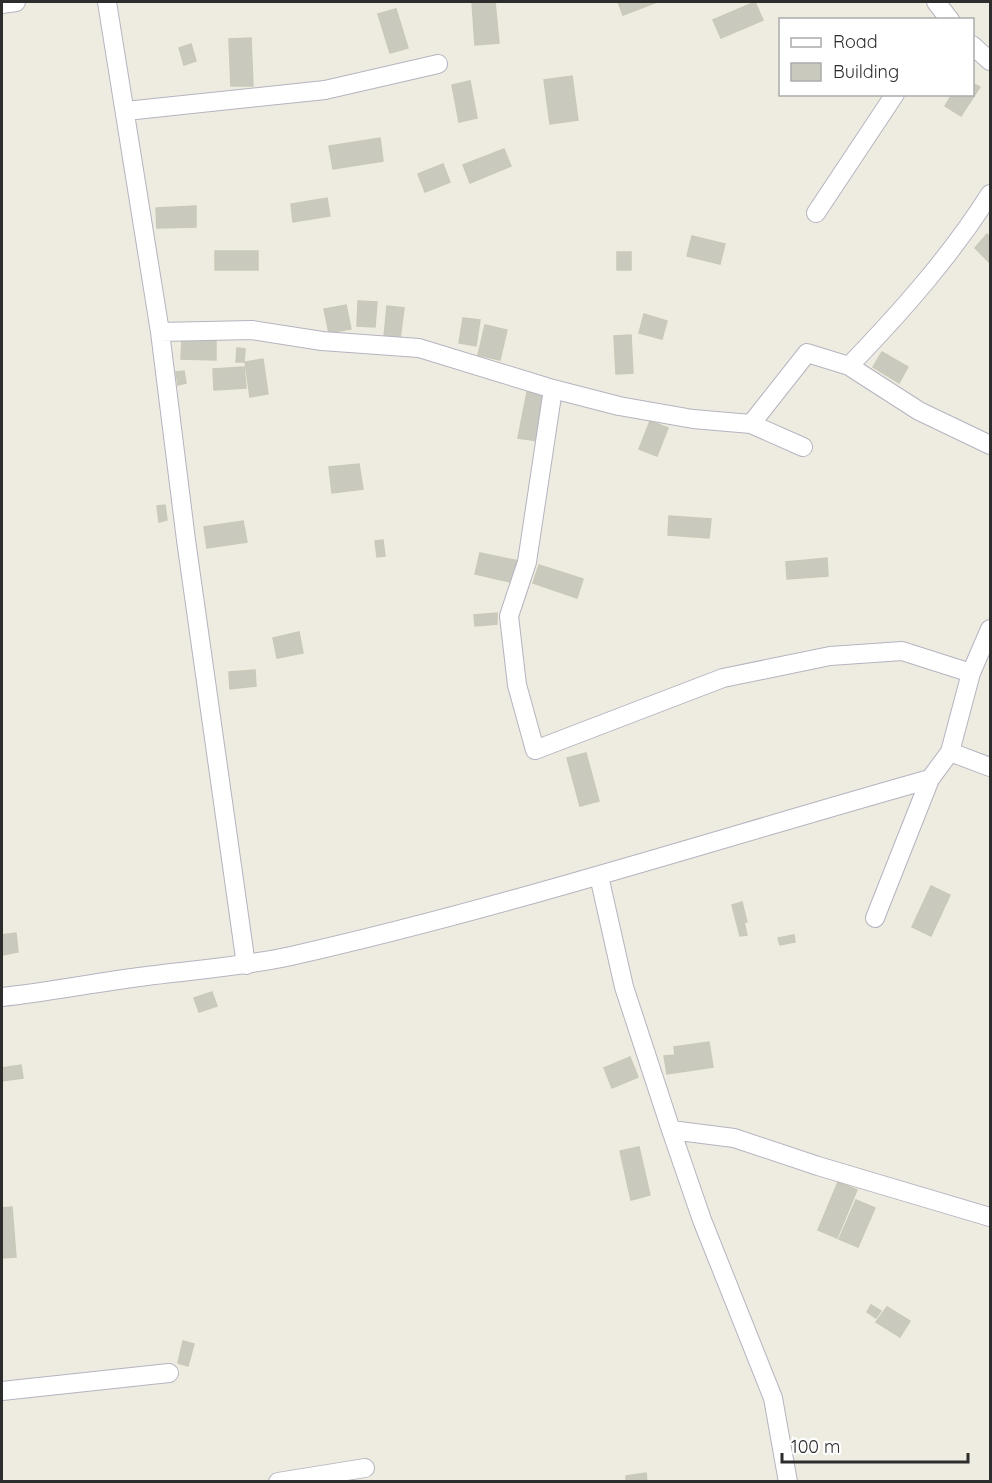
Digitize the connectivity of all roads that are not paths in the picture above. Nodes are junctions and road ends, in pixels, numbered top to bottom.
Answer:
1 (16, 2) edge
2 (107, 2) edge
3 (2, 4) edge
4 (974, 47) edge
5 (990, 61) edge
6 (438, 64) dead end
7 (894, 96) edge
8 (126, 111) junction
9 (990, 194) edge
10 (816, 213) dead end
11 (160, 332) junction
12 (849, 366) junction
13 (553, 389) junction
14 (751, 424) junction
15 (990, 445) edge
16 (803, 447) dead end
17 (990, 629) edge
18 (971, 673) junction
19 (950, 752) junction
20 (990, 767) edge
21 (930, 779) junction
22 (599, 876) junction
23 (875, 918) dead end
24 (246, 965) junction
25 (2, 997) edge
26 (671, 1130) junction
27 (990, 1216) edge
28 (169, 1373) dead end
29 (2, 1391) edge
30 (366, 1468) dead end
31 (278, 1482) edge
32 (788, 1482) edge

1 - 3 street
2 - 8 street
4 - 5 street
6 - 8 street
7 - 10 street
8 - 11 street
9 - 12 street
11 - 13 street
11 - 24 street
12 - 14 street
12 - 15 street
13 - 14 street
13 - 18 street
14 - 16 street
17 - 18 street
18 - 19 street
19 - 20 street
19 - 21 street
21 - 22 street
21 - 23 street
22 - 24 street
22 - 26 street
24 - 25 street
26 - 27 street
26 - 32 street
28 - 29 street
30 - 31 street

